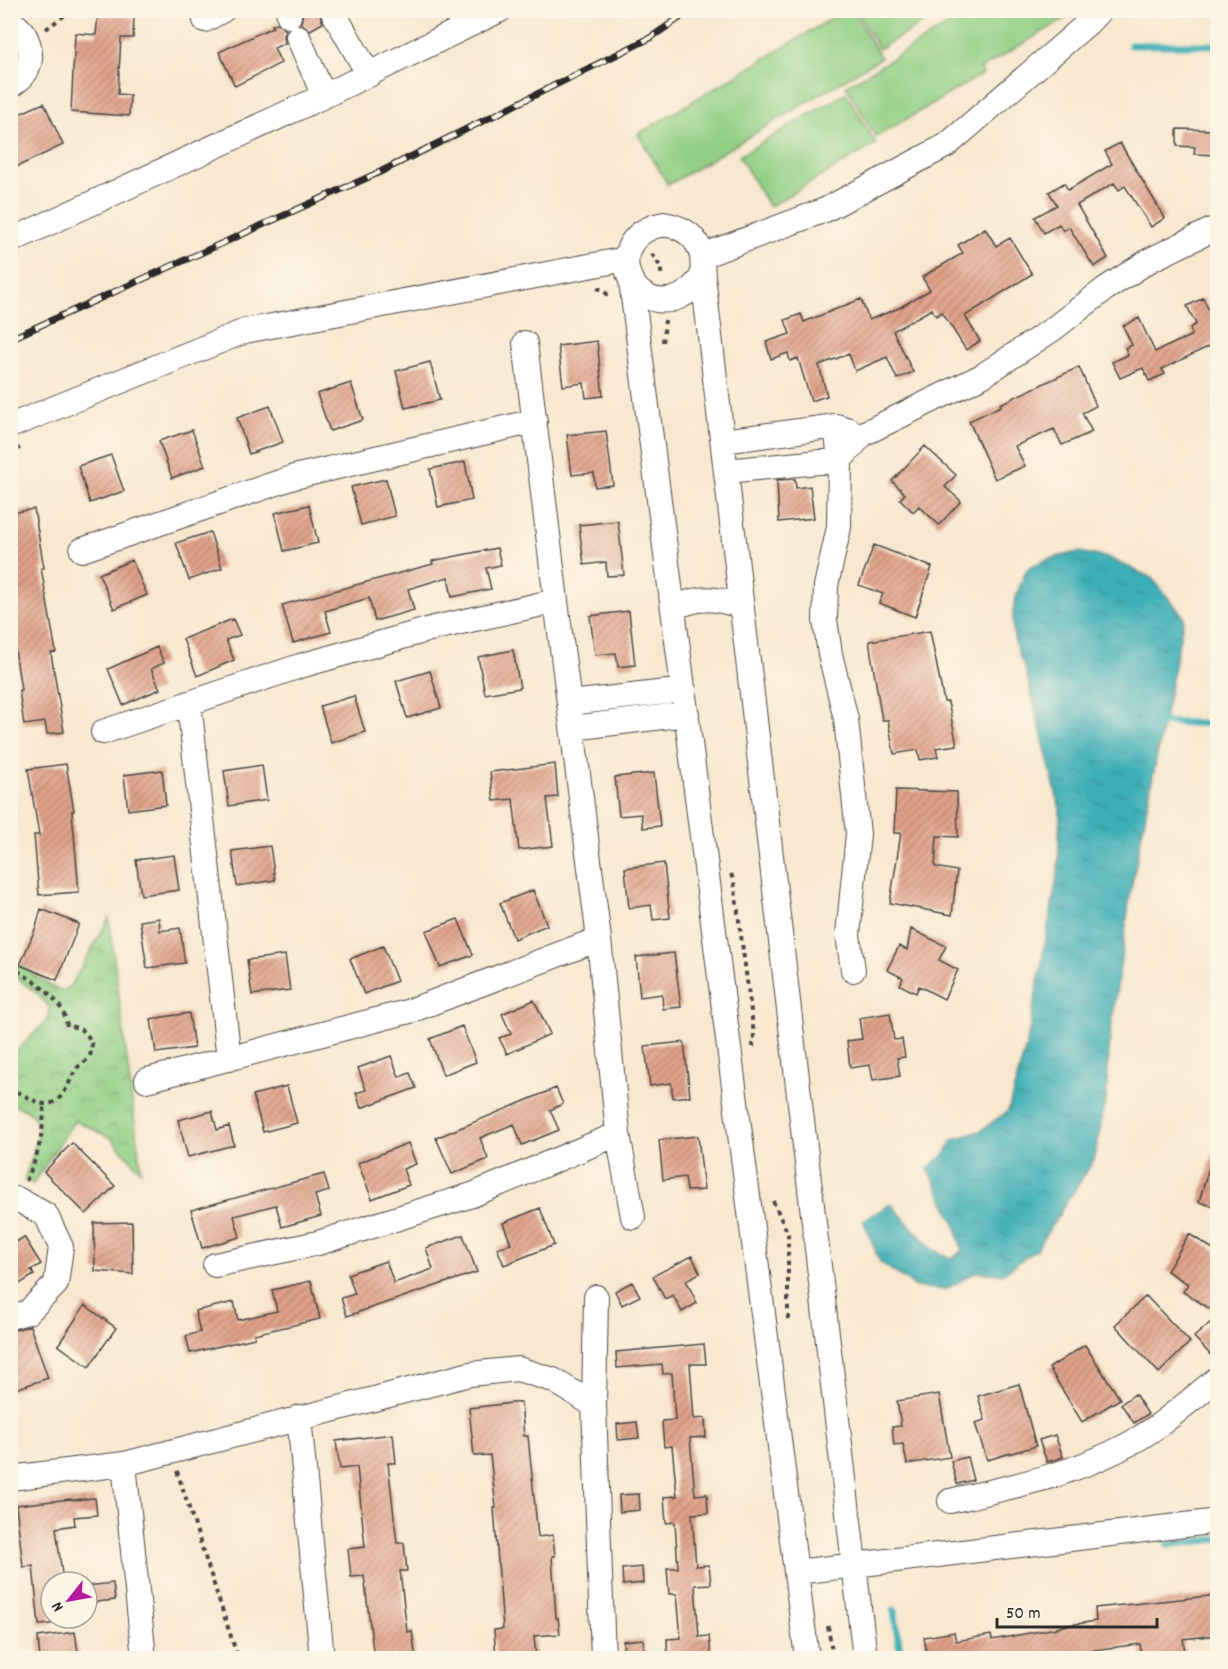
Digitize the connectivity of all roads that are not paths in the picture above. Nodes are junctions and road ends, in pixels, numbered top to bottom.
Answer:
1 (332, 10) edge
2 (500, 10) edge
3 (1100, 10) edge
4 (292, 21) edge
5 (10, 22) edge
6 (369, 75) junction
7 (10, 86) edge
8 (324, 96) junction
9 (1218, 227) edge
10 (10, 242) edge
11 (1185, 243) junction
12 (1218, 243) edge
13 (702, 266) junction
14 (628, 270) junction
15 (525, 343) dead end
16 (535, 421) junction
17 (10, 426) edge
18 (836, 426) junction
19 (863, 434) junction
20 (723, 441) junction
21 (840, 460) junction
22 (726, 471) junction
23 (82, 550) dead end
24 (556, 601) junction
25 (673, 608) junction
26 (742, 608) junction
27 (684, 690) junction
28 (189, 703) junction
29 (570, 703) junction
30 (687, 714) junction
31 (573, 728) junction
32 (103, 732) dead end
33 (599, 939) junction
34 (853, 970) dead end
35 (229, 1059) junction
36 (147, 1080) dead end
37 (618, 1134) junction
38 (14, 1199) edge
39 (633, 1217) dead end
40 (215, 1265) dead end
41 (596, 1297) dead end
42 (10, 1317) edge
43 (1217, 1384) edge
44 (594, 1405) junction
45 (299, 1417) junction
46 (124, 1464) junction
47 (10, 1478) edge
48 (950, 1501) dead end
49 (1218, 1521) edge
50 (854, 1564) junction
51 (797, 1572) junction
52 (144, 1659) edge
53 (322, 1659) edge
54 (603, 1659) edge
55 (807, 1659) edge
56 (865, 1659) edge

1 - 6 street
2 - 6 street
3 - 13 street
4 - 8 street
5 - 7 street
6 - 8 street
8 - 10 street
9 - 11 street
11 - 12 street
11 - 19 street
13 - 14 street
13 - 14 street
13 - 20 street
14 - 17 street
14 - 25 street
15 - 16 street
16 - 23 street
16 - 24 street
18 - 19 street
18 - 20 street
18 - 21 street
19 - 21 street
20 - 22 street
21 - 22 street
21 - 34 street
22 - 26 street
24 - 28 street
24 - 29 street
25 - 26 street
25 - 27 street
26 - 50 street
27 - 29 street
27 - 30 street
28 - 32 street
28 - 35 street
29 - 31 street
30 - 31 street
30 - 51 street
31 - 33 street
33 - 35 street
33 - 37 street
35 - 36 street
37 - 39 street
37 - 40 street
38 - 42 street
41 - 44 street
43 - 48 street
44 - 45 street
44 - 54 street
45 - 46 street
45 - 53 street
46 - 47 street
46 - 52 street
49 - 50 street
50 - 51 street
50 - 56 street
51 - 55 street

